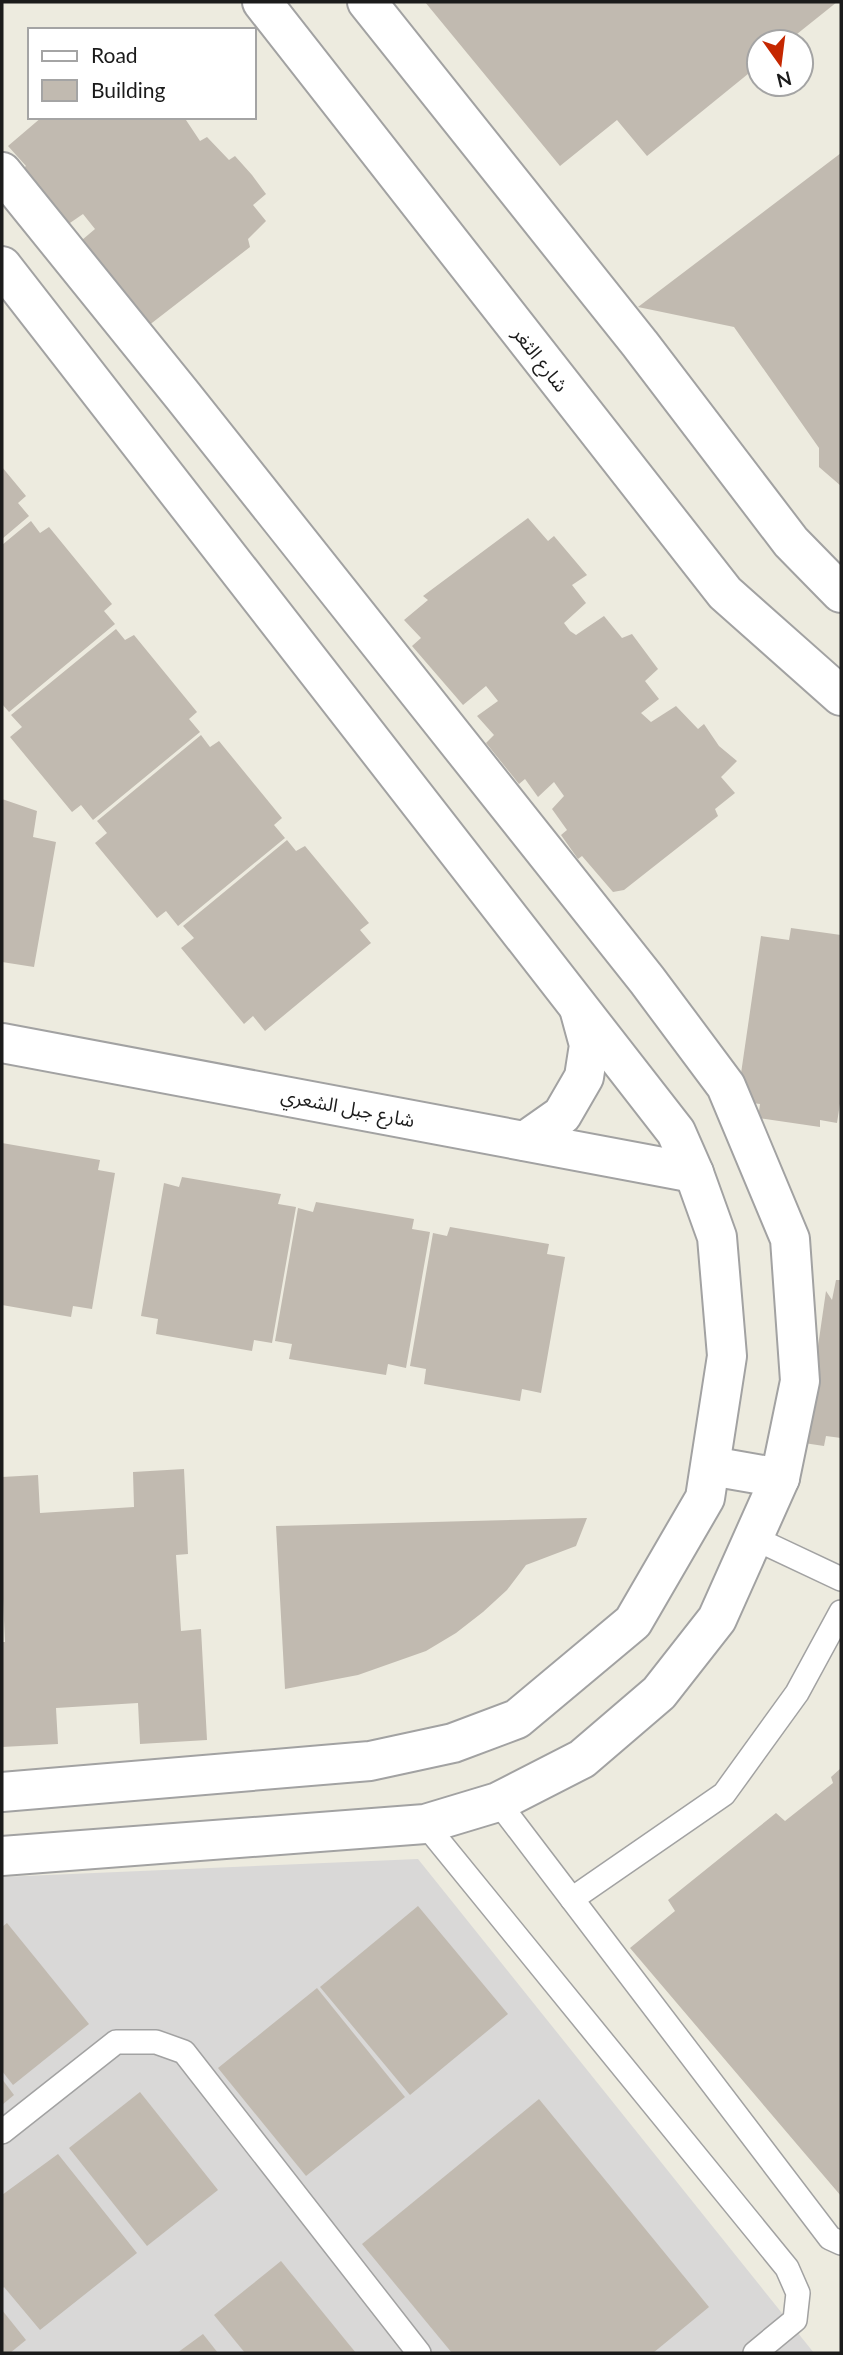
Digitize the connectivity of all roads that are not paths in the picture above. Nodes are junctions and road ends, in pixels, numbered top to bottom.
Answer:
1 (262, 2) edge
2 (366, 2) edge
3 (2, 172) edge
4 (2, 267) edge
5 (841, 593) edge
6 (841, 696) edge
7 (579, 1006) junction
8 (2, 1043) edge
9 (525, 1140) junction
10 (694, 1174) junction
11 (710, 1466) junction
12 (780, 1478) junction
13 (754, 1538) junction
14 (841, 1579) edge
15 (841, 1612) edge
16 (2, 1791) edge
17 (498, 1802) junction
18 (425, 1824) junction
19 (2, 1856) edge
20 (572, 1899) junction
21 (2, 2132) edge
22 (841, 2243) edge
23 (419, 2353) edge
24 (755, 2353) edge

1 - 6 street, شارع الثغر
2 - 5 street
3 - 12 street
4 - 7 street
7 - 9 street
7 - 10 street
8 - 9 street, شارع جبل الشعري
9 - 10 street, شارع جبل الشعري
10 - 11 street
11 - 12 street
11 - 16 street
12 - 13 street
13 - 14 lane
13 - 17 street
15 - 20 lane
17 - 18 street
17 - 20 lane
18 - 19 street
18 - 24 lane
20 - 22 lane
21 - 23 lane

